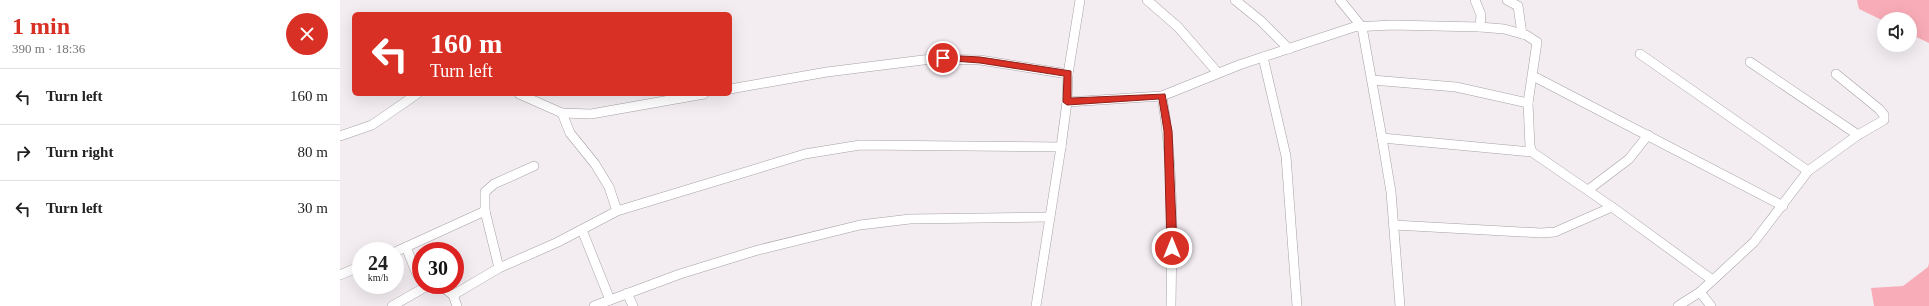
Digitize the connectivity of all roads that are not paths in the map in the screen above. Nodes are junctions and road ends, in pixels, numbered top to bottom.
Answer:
1 (1080, 0) edge
2 (1147, 0) edge
3 (1235, 0) edge
4 (1340, 0) edge
5 (1475, 0) edge
6 (1507, 0) edge
7 (1362, 27) junction
8 (1480, 27) junction
9 (1522, 34) junction
10 (1289, 49) junction
11 (1640, 54) dead end
12 (1263, 57) junction
13 (1750, 62) dead end
14 (1218, 73) junction
15 (1068, 74) junction
16 (1836, 74) dead end
17 (1533, 76) junction
18 (1372, 80) junction
19 (732, 89) edge
20 (415, 96) edge
21 (524, 96) edge
22 (694, 96) edge
23 (1162, 96) junction
24 (1067, 102) junction
25 (1528, 103) junction
26 (562, 113) junction
27 (1648, 134) junction
28 (1858, 135) junction
29 (340, 136) edge
30 (1382, 138) junction
31 (1061, 148) junction
32 (1532, 152) junction
33 (534, 166) dead end
34 (1808, 172) junction
35 (1588, 190) junction
36 (1783, 206) junction
37 (1612, 207) junction
38 (485, 211) junction
39 (617, 211) junction
40 (1049, 217) junction
41 (1394, 225) junction
42 (582, 230) junction
43 (406, 247) joint
44 (412, 262) edge
45 (499, 268) junction
46 (352, 270) edge
47 (340, 275) edge
48 (1711, 280) junction
49 (1700, 292) junction
50 (627, 293) junction
51 (413, 294) edge
52 (453, 295) joint
53 (610, 300) junction
54 (392, 306) edge
55 (456, 306) edge
56 (594, 306) edge
57 (633, 306) edge
58 (1036, 306) edge
59 (1171, 306) edge
60 (1297, 306) edge
61 (1400, 306) edge
62 (1678, 306) edge
63 (1711, 306) edge

1 - 15 street
2 - 14 street
3 - 10 street
4 - 7 street
5 - 8 street
6 - 9 street
7 - 8 street
7 - 10 street
7 - 18 street
8 - 9 street
9 - 17 street
10 - 12 street
11 - 34 street
12 - 14 street
12 - 60 street
13 - 28 street
14 - 23 street
15 - 19 street
15 - 24 street
16 - 28 street
17 - 25 street
17 - 27 street
18 - 25 street
18 - 30 street
20 - 29 street
21 - 26 street
22 - 26 street
23 - 24 street
23 - 59 street
24 - 31 street
25 - 32 street
26 - 39 street
27 - 35 street
27 - 36 street
28 - 34 street
30 - 32 street
30 - 41 street
31 - 39 street
31 - 40 street
32 - 35 street
33 - 38 street
34 - 36 street
35 - 37 street
36 - 48 street
37 - 41 street
37 - 48 street
38 - 43 street
38 - 45 street
39 - 42 street
40 - 50 street
40 - 58 street
41 - 61 street
42 - 45 street
42 - 53 street
43 - 44 street
45 - 52 street
46 - 47 street
48 - 49 street
49 - 62 street
49 - 63 street
50 - 53 street
50 - 57 street
51 - 54 street
52 - 55 street
53 - 56 street

